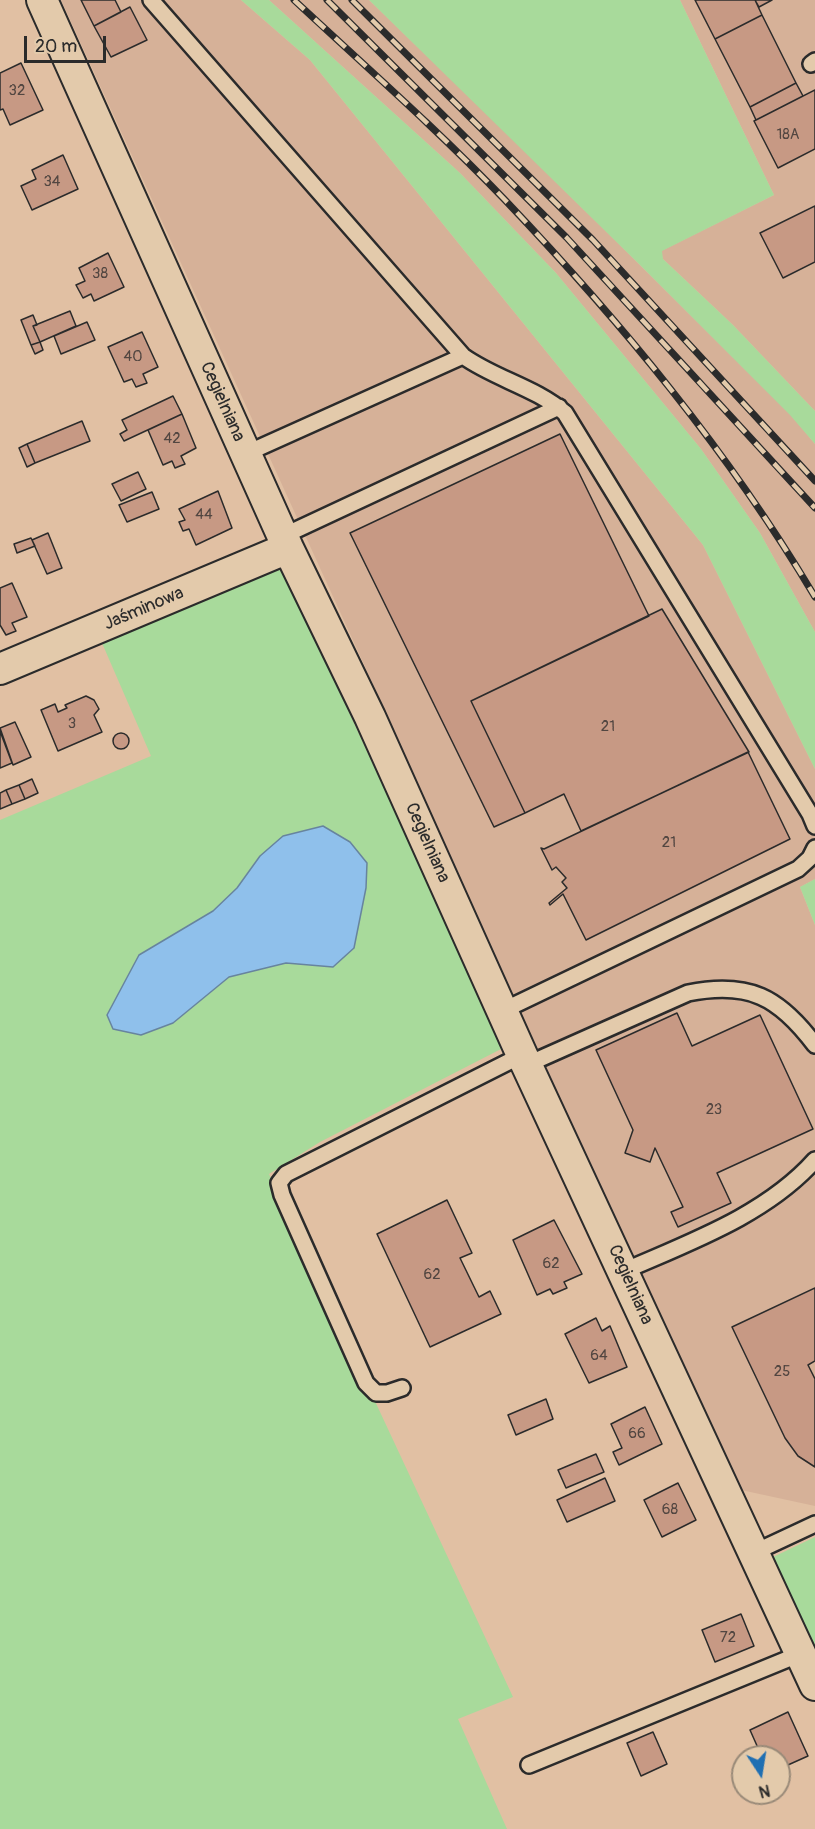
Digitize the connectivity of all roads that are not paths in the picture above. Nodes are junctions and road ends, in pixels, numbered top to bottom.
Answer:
1 (42, 0) edge
2 (151, 0) edge
3 (463, 356) junction
4 (559, 407) junction
5 (245, 454) junction
6 (285, 542) junction
7 (0, 669) edge
8 (815, 826) edge
9 (815, 848) edge
10 (502, 1011) junction
11 (815, 1045) edge
12 (524, 1060) junction
13 (815, 1160) edge
14 (624, 1271) junction
15 (402, 1388) dead end
16 (815, 1524) edge
17 (753, 1553) junction
18 (800, 1654) junction
19 (815, 1684) edge
20 (529, 1765) dead end

1 - 5 street, Cegielniana
2 - 3 lane
3 - 4 lane
3 - 5 lane
4 - 6 lane
4 - 8 lane
5 - 6 street, Cegielniana
6 - 7 street, Jaśminowa
6 - 10 street, Cegielniana
9 - 10 lane
10 - 12 street, Cegielniana
11 - 12 lane
12 - 14 street, Cegielniana
12 - 15 lane
13 - 14 lane
14 - 17 street, Cegielniana
16 - 17 lane
17 - 18 street, Cegielniana
18 - 19 street, Cegielniana
18 - 20 lane

